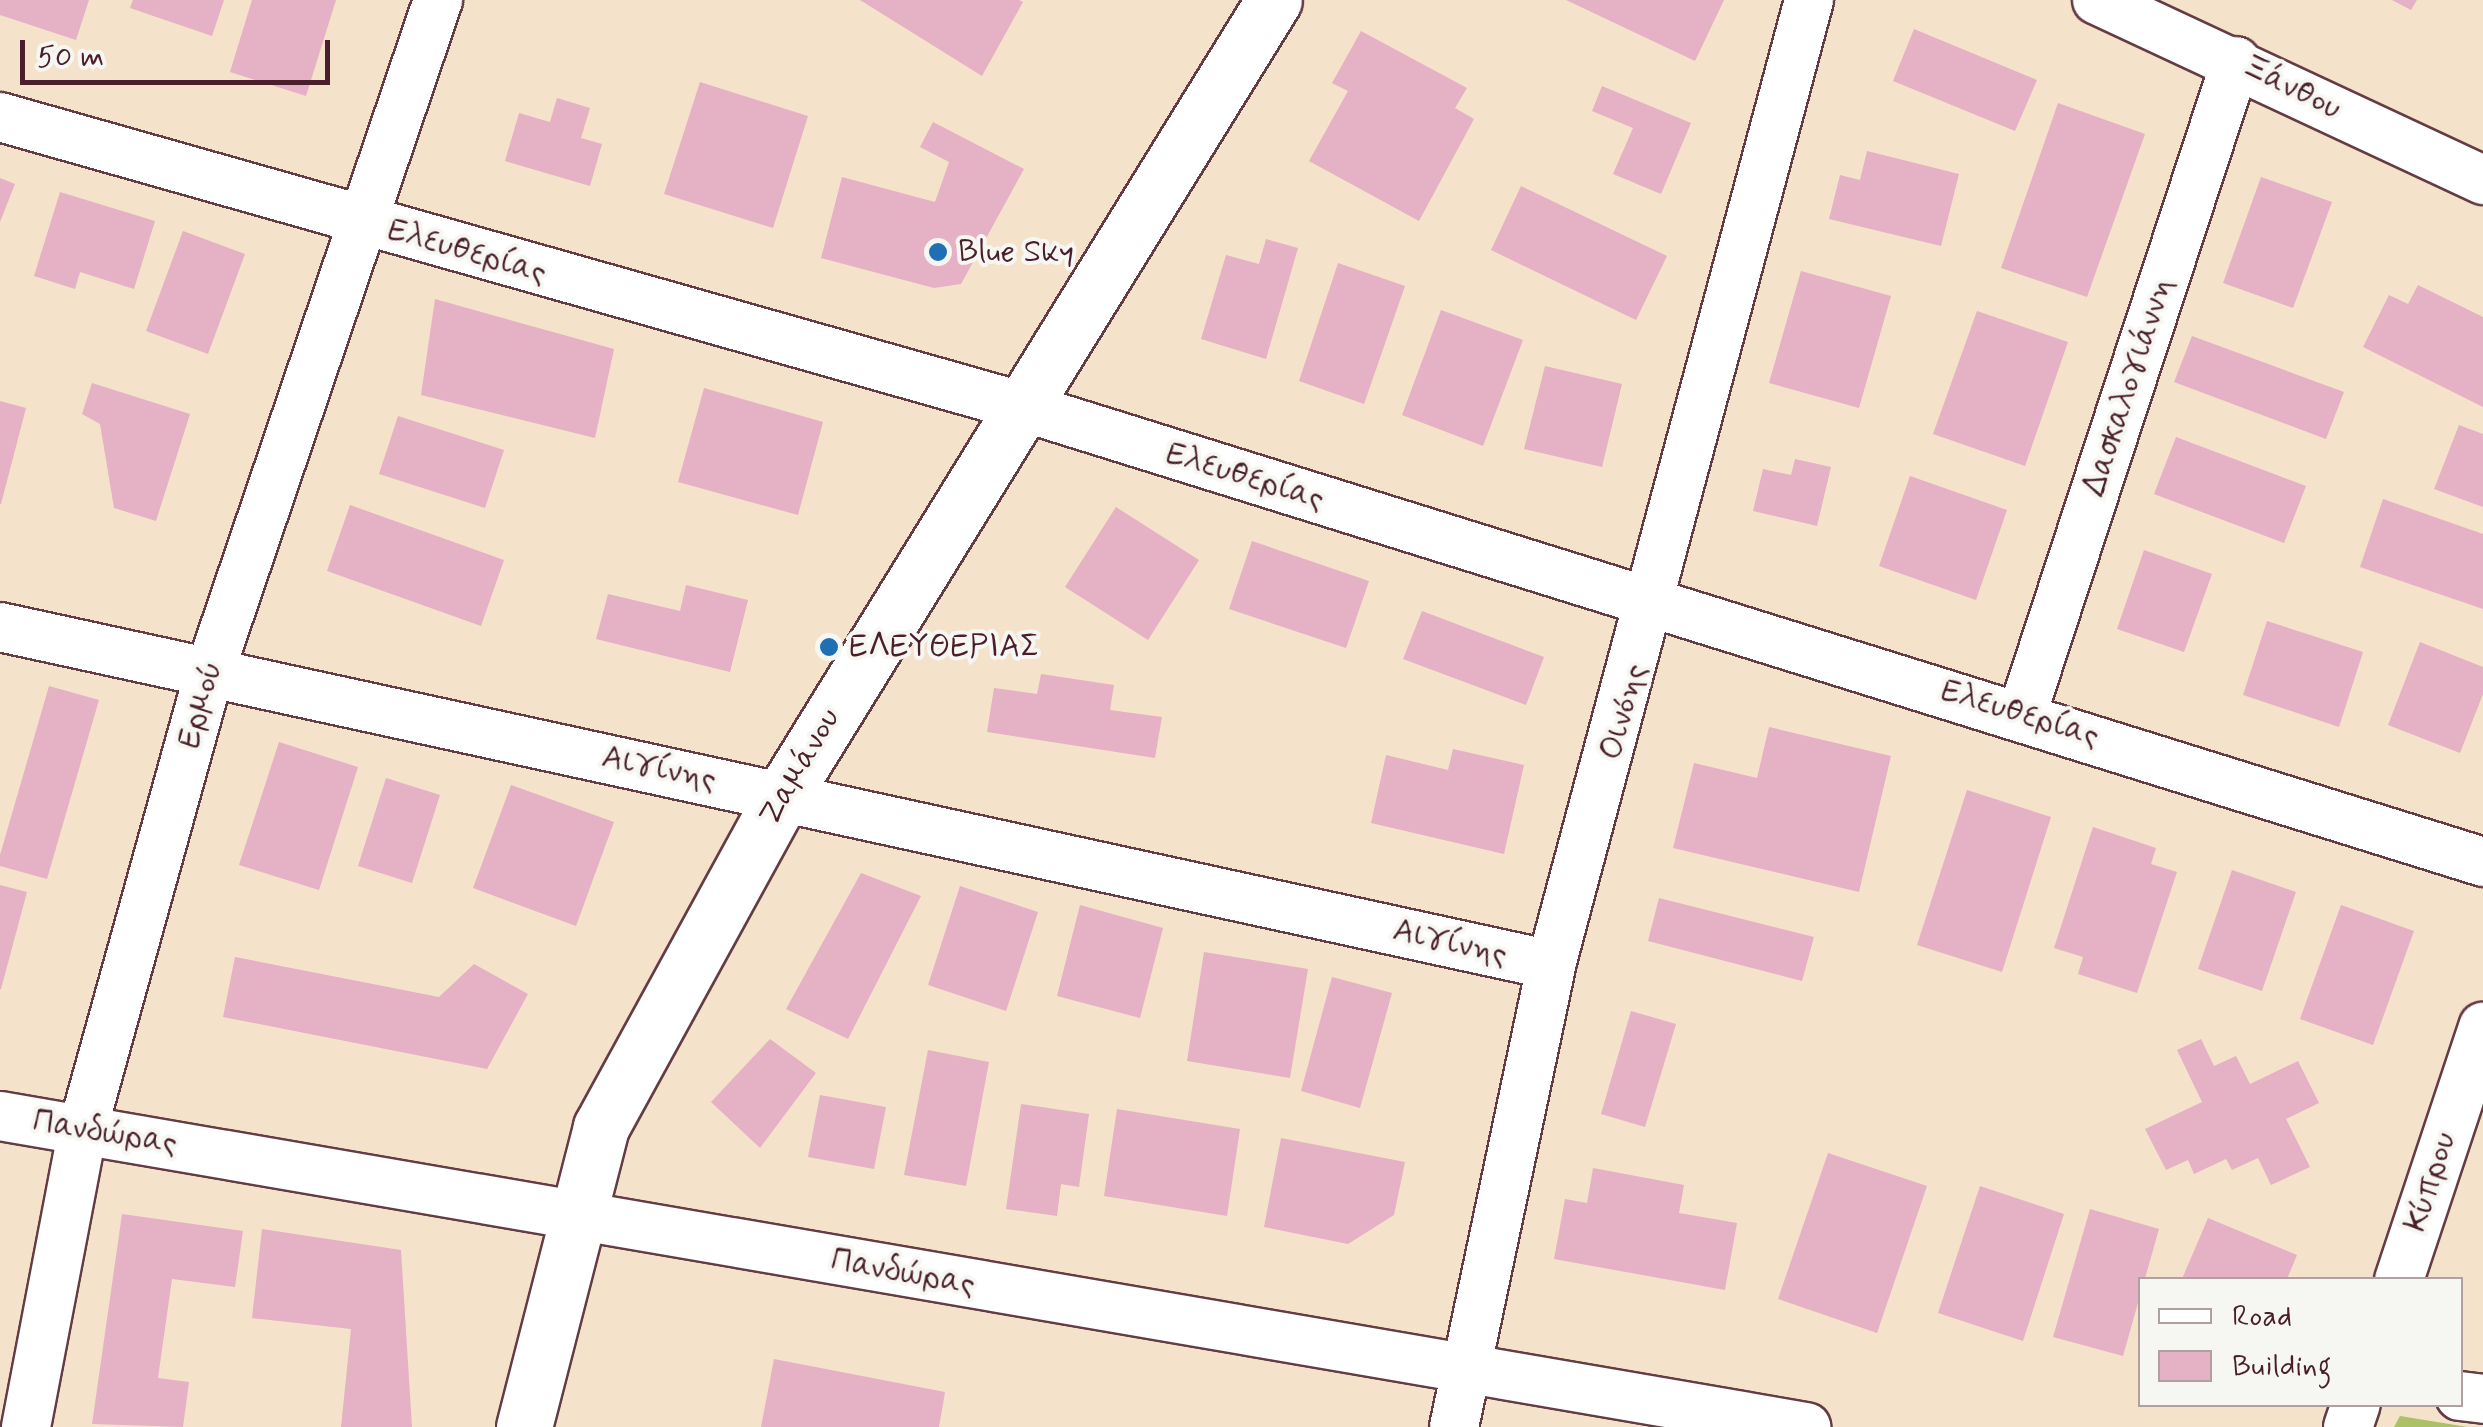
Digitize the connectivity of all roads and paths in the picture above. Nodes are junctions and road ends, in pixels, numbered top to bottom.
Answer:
1 (438, 0) edge
2 (1274, 0) edge
3 (1809, 0) edge
4 (2097, 0) edge
5 (2236, 61) junction
6 (0, 117) edge
7 (2483, 180) edge
8 (358, 221) junction
9 (1017, 405) junction
10 (1655, 604) junction
11 (0, 627) edge
12 (208, 674) junction
13 (2022, 714) junction
14 (783, 795) junction
15 (2483, 862) edge
16 (1551, 965) junction
17 (2483, 1027) edge
18 (0, 1116) edge
19 (82, 1128) junction
20 (576, 1217) junction
21 (2400, 1277) edge
22 (1459, 1369) junction
23 (26, 1427) edge
24 (524, 1427) edge
25 (1454, 1427) edge
26 (1806, 1427) edge

1 - 8 street, Ερμού
2 - 9 street, Ζαμάνου
3 - 10 street, Οινόης
4 - 5 street, Ξάνθου
5 - 7 street, Ξάνθου
5 - 13 street, Δασκαλογιάννη
6 - 8 street, Ελευθερίας
8 - 9 street, Ελευθερίας
8 - 12 street, Ερμού
9 - 10 street, Ελευθερίας
9 - 14 street, Ζαμάνου
10 - 13 street, Ελευθερίας
10 - 16 street, Οινόης
11 - 12 street, Αιγίνης
12 - 14 street, Αιγίνης
12 - 19 street, Ερμού
13 - 15 street, Ελευθερίας
14 - 16 street, Αιγίνης
14 - 20 street, Ζαμάνου
16 - 22 street, Οινόης
17 - 21 street, Κύπρου
18 - 19 street, Πανδώρας
19 - 20 street, Πανδώρας
19 - 23 street, Ερμού
20 - 22 street, Πανδώρας
20 - 24 street, Ζαμάνου
22 - 25 street, Οινόης
22 - 26 street, Πανδώρας

